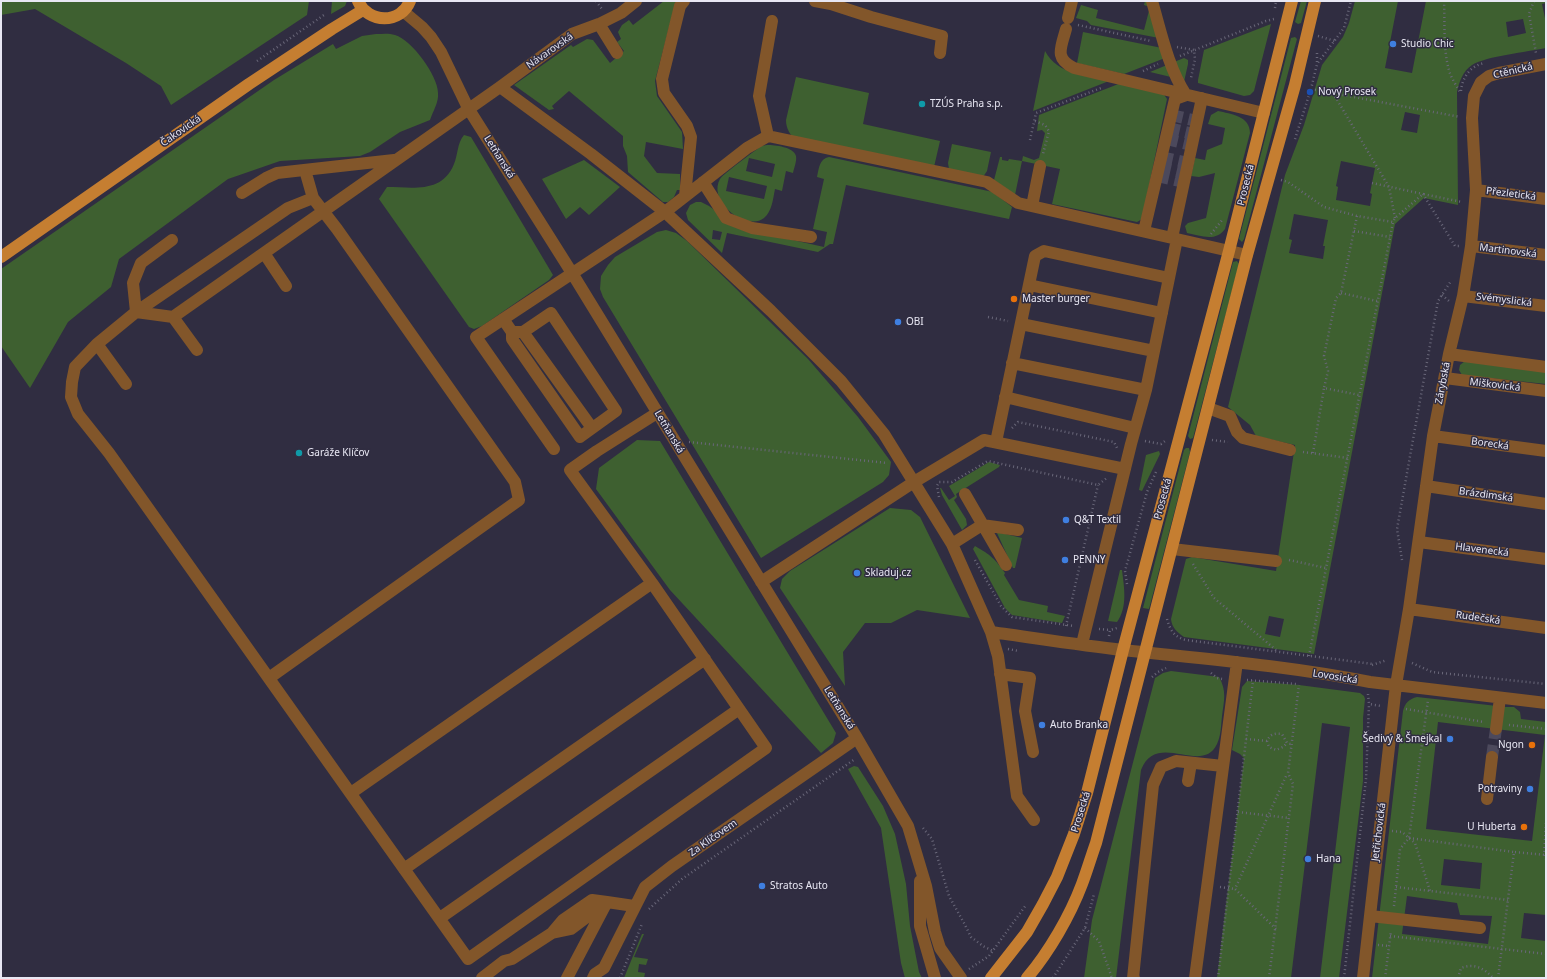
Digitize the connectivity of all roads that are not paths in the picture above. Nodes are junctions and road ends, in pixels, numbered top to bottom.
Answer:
1 (410, 1) edge
2 (636, 1) edge
3 (684, 1) edge
4 (815, 1) edge
5 (1072, 1) edge
6 (1152, 1) edge
7 (1292, 1) edge
8 (1315, 1) edge
9 (833, 2) edge
10 (361, 5) edge
11 (403, 12) junction
12 (772, 21) dead end
13 (599, 24) junction
14 (617, 53) dead end
15 (940, 53) dead end
16 (1542, 64) edge
17 (1481, 82) joint
18 (500, 87) junction
19 (1186, 95) junction
20 (1202, 98) junction
21 (468, 108) junction
22 (1264, 113) junction
23 (768, 136) junction
24 (395, 160) junction
25 (1040, 166) road end
26 (305, 170) junction
27 (703, 182) junction
28 (1476, 190) junction
29 (242, 193) dead end
30 (685, 196) junction
31 (313, 198) junction
32 (1546, 199) edge
33 (1032, 206) junction
34 (323, 211) junction
35 (665, 212) junction
36 (1144, 231) junction
37 (811, 237) dead end
38 (1175, 238) junction
39 (172, 240) dead end
40 (1471, 246) junction
41 (1229, 251) junction
42 (264, 253) junction
43 (1247, 255) junction
44 (1546, 255) edge
45 (1, 257) edge
46 (572, 273) junction
47 (1169, 278) junction
48 (1029, 285) junction
49 (286, 286) dead end
50 (1463, 296) junction
51 (1546, 306) edge
52 (136, 312) junction
53 (1162, 313) junction
54 (173, 317) junction
55 (503, 319) junction
56 (1021, 324) junction
57 (518, 332) junction
58 (97, 344) junction
59 (197, 350) dead end
60 (1154, 351) junction
61 (1449, 354) junction
62 (1012, 363) junction
63 (1546, 367) edge
64 (1444, 378) junction
65 (126, 384) dead end
66 (1146, 390) junction
67 (1546, 391) edge
68 (1006, 397) junction
69 (1208, 408) junction
70 (657, 413) junction
71 (1136, 428) junction
72 (1433, 436) junction
73 (998, 442) junction
74 (554, 449) dead end
75 (1290, 450) dead end
76 (1546, 451) edge
77 (1125, 469) junction
78 (914, 482) junction
79 (1426, 486) junction
80 (964, 494) dead end
81 (1546, 504) edge
82 (982, 525) junction
83 (1018, 530) dead end
84 (1419, 542) junction
85 (952, 544) junction
86 (1172, 549) junction
87 (1546, 559) edge
88 (1276, 561) road end
89 (1006, 566) dead end
90 (761, 582) junction
91 (652, 583) junction
92 (1409, 609) junction
93 (1546, 628) edge
94 (991, 632) junction
95 (1082, 644) junction
96 (1123, 650) junction
97 (1146, 652) junction
98 (704, 659) junction
99 (1236, 662) junction
100 (1000, 674) junction
101 (269, 678) junction
102 (1396, 685) junction
103 (1500, 698) junction
104 (1546, 703) edge
105 (739, 710) junction
106 (1496, 729) tunnel mouth
107 (857, 738) junction
108 (1033, 752) dead end
109 (1492, 757) tunnel mouth
110 (1191, 763) junction
111 (1223, 766) junction
112 (1188, 781) dead end
113 (350, 793) junction
114 (1487, 799) dead end
115 (1034, 820) dead end
116 (919, 864) junction
117 (404, 869) junction
118 (607, 902) junction
119 (634, 906) junction
120 (1370, 916) junction
121 (440, 918) junction
122 (1480, 928) dead end
123 (604, 973) edge
124 (965, 973) edge
125 (482, 978) edge
126 (568, 978) edge
127 (593, 978) edge
128 (935, 978) edge
129 (991, 978) edge
130 (1027, 978) edge
131 (1134, 978) edge
132 (1195, 978) edge
133 (1362, 978) edge

1 - 11 main road
2 - 13 street, Návarovská
3 - 30 street
4 - 9 street
5 - 19 street
6 - 19 street
7 - 22 main road, Prosecká
8 - 43 main road, Prosecká
9 - 15 street
10 - 11 main road
10 - 45 main road, Čakovická
11 - 21 street, Letňanská
12 - 23 street
13 - 14 street
13 - 18 street, Návarovská
16 - 17 street, Ctěnická
17 - 28 street, Zárybská
18 - 21 street, Návarovská
18 - 35 street
19 - 20 street
19 - 36 street
20 - 22 street
20 - 38 street
21 - 24 street, Návarovská
21 - 46 street, Letňanská
22 - 41 main road, Prosecká
23 - 27 street
23 - 33 street
24 - 26 street
24 - 34 street, Návarovská
25 - 33 street
26 - 29 street
26 - 31 street
27 - 30 street
27 - 37 street
28 - 32 street, Přezletická
28 - 40 street, Zárybská
30 - 35 street
31 - 34 street
31 - 52 street
33 - 36 street
34 - 42 street, Návarovská
34 - 101 street
35 - 46 street
35 - 78 street
36 - 38 street
38 - 41 street
38 - 47 street
39 - 52 street
40 - 44 street, Martinovská
40 - 50 street, Zárybská
41 - 43 street
41 - 96 main road, Prosecká
42 - 49 street
42 - 54 street, Návarovská
43 - 69 main road, Prosecká
46 - 55 street
46 - 70 street, Letňanská
47 - 48 street
47 - 53 street
48 - 53 street
48 - 56 street
50 - 51 street, Svémyslická
50 - 61 street, Zárybská
52 - 54 street
52 - 58 street
53 - 60 street
54 - 59 street
55 - 57 street
55 - 74 street
56 - 60 street
56 - 62 street
57 - 57 street
58 - 65 street
58 - 101 street
60 - 66 street
61 - 63 street
61 - 64 street, Zárybská
62 - 66 street
62 - 68 street
64 - 67 street, Miškovická
64 - 72 street, Zárybská
66 - 71 street
68 - 71 street
68 - 73 street
69 - 75 street
69 - 86 main road, Prosecká
70 - 90 street, Letňanská
70 - 91 street
71 - 77 street
72 - 76 street, Borecká
72 - 79 street, Zárybská
73 - 77 street
73 - 78 street
77 - 95 street
78 - 85 street
78 - 90 street
79 - 81 street, Brázdimská
79 - 84 street, Zárybská
80 - 82 street
82 - 83 street
82 - 85 street
82 - 89 street
84 - 87 street, Hlavenecká
84 - 92 street, Zárybská
85 - 94 street
86 - 88 street
86 - 97 main road, Prosecká
90 - 107 street, Letňanská
91 - 98 street
91 - 113 street
92 - 93 street, Rudečská
92 - 102 street, Zárybská
94 - 95 street, Lovosická
94 - 100 street
95 - 96 street, Lovosická
96 - 97 street, Lovosická
96 - 129 main road, Prosecká
97 - 99 street, Lovosická
97 - 130 main road, Prosecká
98 - 105 street
98 - 117 street
99 - 102 street, Lovosická
99 - 111 street
100 - 108 street
100 - 115 street
101 - 113 street
102 - 103 street, Lovosická
102 - 120 street, Jetřichovická
103 - 104 street, Lovosická
103 - 106 street
105 - 121 street
105 - 121 street
107 - 116 street, Letňanská
107 - 119 street, Za Klíčovem
109 - 114 street
110 - 111 street
110 - 112 street
110 - 131 street
111 - 132 street
113 - 117 street
116 - 124 street, Letňanská
116 - 128 street, Letňanská
117 - 121 street
118 - 119 street
118 - 125 street
118 - 126 street
119 - 123 street, Za Klíčovem
120 - 122 street
120 - 133 street, Jetřichovická
123 - 127 street, Za Klíčovem

